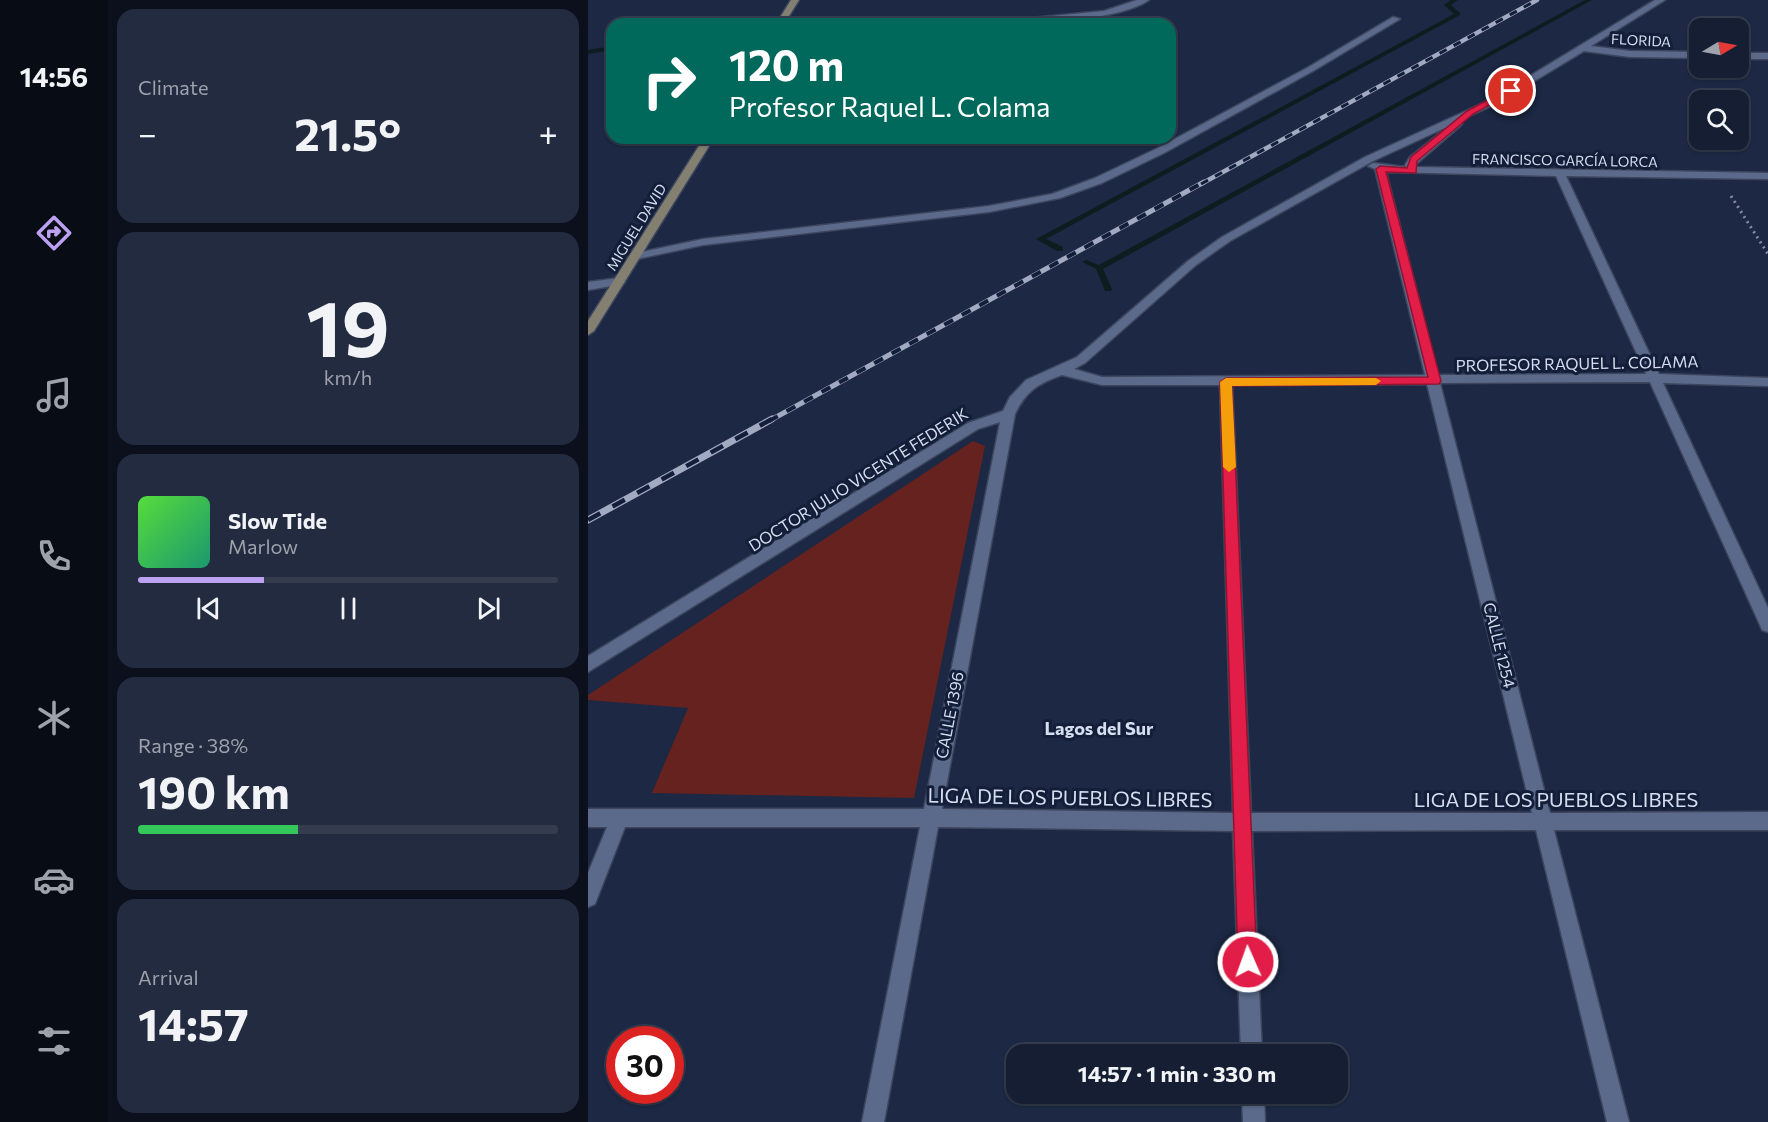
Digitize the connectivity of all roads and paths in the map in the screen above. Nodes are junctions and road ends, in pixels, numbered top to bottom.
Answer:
1 (795, 0) edge
2 (1145, 0) edge
3 (1661, 0) edge
4 (784, 18) edge
5 (1053, 18) edge
6 (1396, 19) dead end
7 (1582, 48) junction
8 (1689, 55) edge
9 (1749, 56) edge
10 (1768, 56) edge
11 (1470, 113) junction
12 (1176, 141) edge
13 (705, 144) edge
14 (1170, 144) edge
15 (1363, 162) junction
16 (1380, 169) junction
17 (1413, 171) junction
18 (1560, 174) junction
19 (1768, 176) edge
20 (1739, 196) dead end
21 (1768, 254) edge
22 (637, 256) junction
23 (619, 282) junction
24 (588, 286) edge
25 (588, 332) edge
26 (1064, 371) junction
27 (1652, 378) junction
28 (1435, 381) junction
29 (1226, 382) junction
30 (1768, 382) edge
31 (1008, 414) junction
32 (1768, 625) edge
33 (588, 665) edge
34 (588, 818) edge
35 (929, 818) junction
36 (619, 819) junction
37 (1544, 821) junction
38 (1768, 821) edge
39 (1242, 822) junction
40 (588, 897) edge
41 (1251, 1044) edge
42 (1253, 1104) edge
43 (873, 1122) edge
44 (1254, 1122) edge
45 (1618, 1122) edge

1 - 4 street
2 - 5 street
3 - 7 street
6 - 12 street
7 - 8 street, FLORIDA
7 - 11 street
9 - 10 street
11 - 15 street
11 - 17 street
13 - 22 street, MIGUEL DAVID
14 - 22 street
15 - 16 street, FRANCISCO GARCÍA LORCA
15 - 26 street
16 - 17 street, FRANCISCO GARCÍA LORCA
16 - 28 street, CALLE 1254
17 - 18 street, FRANCISCO GARCÍA LORCA
18 - 19 street, FRANCISCO GARCÍA LORCA
18 - 27 street
20 - 21 path
22 - 23 street, MIGUEL DAVID
23 - 24 street
23 - 25 street, MIGUEL DAVID
26 - 29 street, PROFESOR RAQUEL L. COLAMA
26 - 31 street
27 - 28 street, PROFESOR RAQUEL L. COLAMA
27 - 30 street, PROFESOR RAQUEL L. COLAMA
27 - 32 street
28 - 29 street, PROFESOR RAQUEL L. COLAMA
28 - 37 street, CALLE 1254
29 - 39 street
31 - 33 street, DOCTOR JULIO VICENTE FEDERIK
31 - 35 street, CALLE 1396
34 - 36 street, LIGA DE LOS PUEBLOS LIBRES
35 - 36 street, LIGA DE LOS PUEBLOS LIBRES
35 - 39 street, LIGA DE LOS PUEBLOS LIBRES
35 - 43 street, CALLE 1396
36 - 40 street
37 - 38 street, LIGA DE LOS PUEBLOS LIBRES
37 - 39 street, LIGA DE LOS PUEBLOS LIBRES
37 - 45 street, CALLE 1254
39 - 41 street
42 - 44 street

